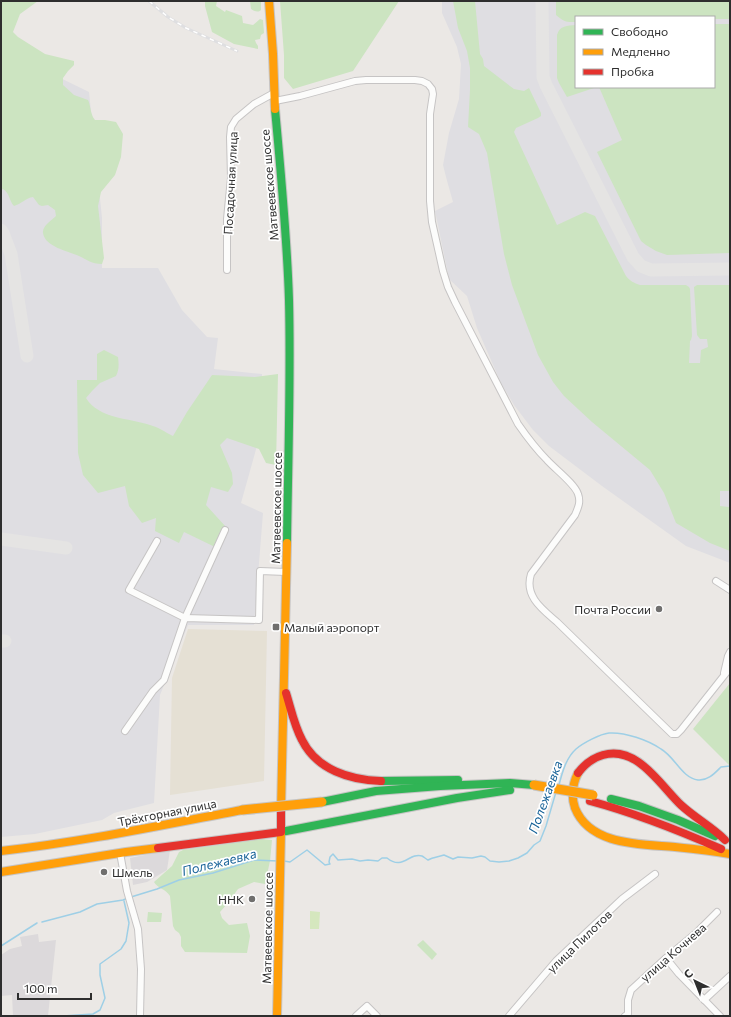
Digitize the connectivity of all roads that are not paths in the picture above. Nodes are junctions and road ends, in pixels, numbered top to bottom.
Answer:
1 (269, 1) edge
2 (274, 97) junction
3 (227, 270) dead end
4 (226, 530) dead end
5 (157, 541) dead end
6 (286, 572) junction
7 (716, 581) dead end
8 (730, 590) edge
9 (185, 618) junction
10 (730, 652) edge
11 (730, 668) edge
12 (723, 676) junction
13 (284, 686) junction
14 (125, 731) dead end
15 (510, 786) junction
16 (591, 798) junction
17 (281, 832) junction
18 (727, 842) edge
19 (1, 851) edge
20 (120, 853) junction
21 (730, 853) edge
22 (1, 872) edge
23 (655, 874) dead end
24 (717, 912) dead end
25 (666, 958) junction
26 (730, 976) edge
27 (704, 1000) junction
28 (509, 1015) edge
29 (627, 1015) edge
30 (140, 1016) edge
31 (277, 1016) edge
32 (356, 1016) edge
33 (377, 1016) edge
34 (635, 1016) edge
35 (720, 1016) edge

1 - 2 main road, Матвеевское шоссе
2 - 3 street, Посадочная улица
2 - 6 main road, Матвеевское шоссе
2 - 12 street, Посадочная улица
4 - 9 street
5 - 9 street
6 - 9 street
6 - 13 main road, Матвеевское шоссе
7 - 8 street
9 - 14 street
10 - 12 street
11 - 12 street
13 - 15 main road
13 - 17 main road, Матвеевское шоссе
15 - 16 main road, bridge
15 - 17 main road
15 - 19 main road, Трёхгорная улица, bridge
16 - 18 main road
16 - 21 main road
17 - 20 main road
17 - 31 main road, Матвеевское шоссе
18 - 21 main road
20 - 22 main road
20 - 30 street
23 - 28 street, улица Пилотов
24 - 25 street, улица Кочнева
25 - 27 street
25 - 29 street, улица Кочнева
26 - 27 street
27 - 35 street
29 - 34 street
32 - 33 street

